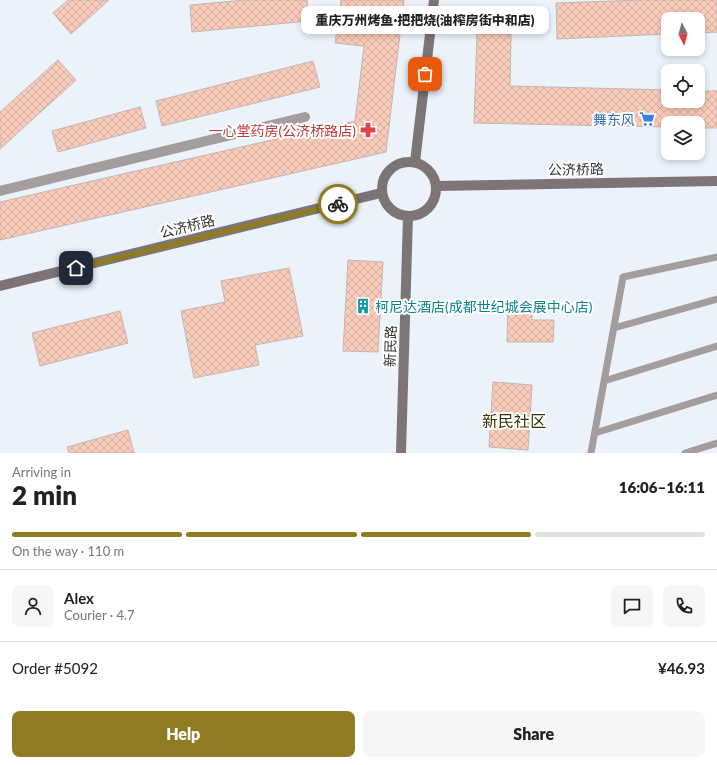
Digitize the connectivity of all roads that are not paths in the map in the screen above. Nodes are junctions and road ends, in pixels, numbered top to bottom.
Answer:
1 (434, 0) edge
2 (305, 117) dead end
3 (415, 162) junction
4 (717, 181) edge
5 (436, 186) junction
6 (0, 191) edge
7 (381, 193) junction
8 (408, 216) junction
9 (717, 256) edge
10 (0, 286) edge
11 (717, 299) edge
12 (614, 328) junction
13 (717, 346) edge
14 (604, 381) junction
15 (717, 395) edge
16 (595, 432) junction
17 (717, 443) edge
18 (400, 453) edge
19 (591, 453) edge
20 (685, 453) edge

1 - 3 main road
2 - 6 street
3 - 5 main road
3 - 7 main road
4 - 5 main road, 公济桥路
5 - 8 main road
7 - 8 main road
7 - 10 main road, 公济桥路
8 - 18 main road, 新民路
9 - 12 lane
11 - 12 lane
12 - 14 lane
13 - 14 lane
14 - 16 lane
15 - 16 lane
16 - 19 lane
17 - 20 lane

